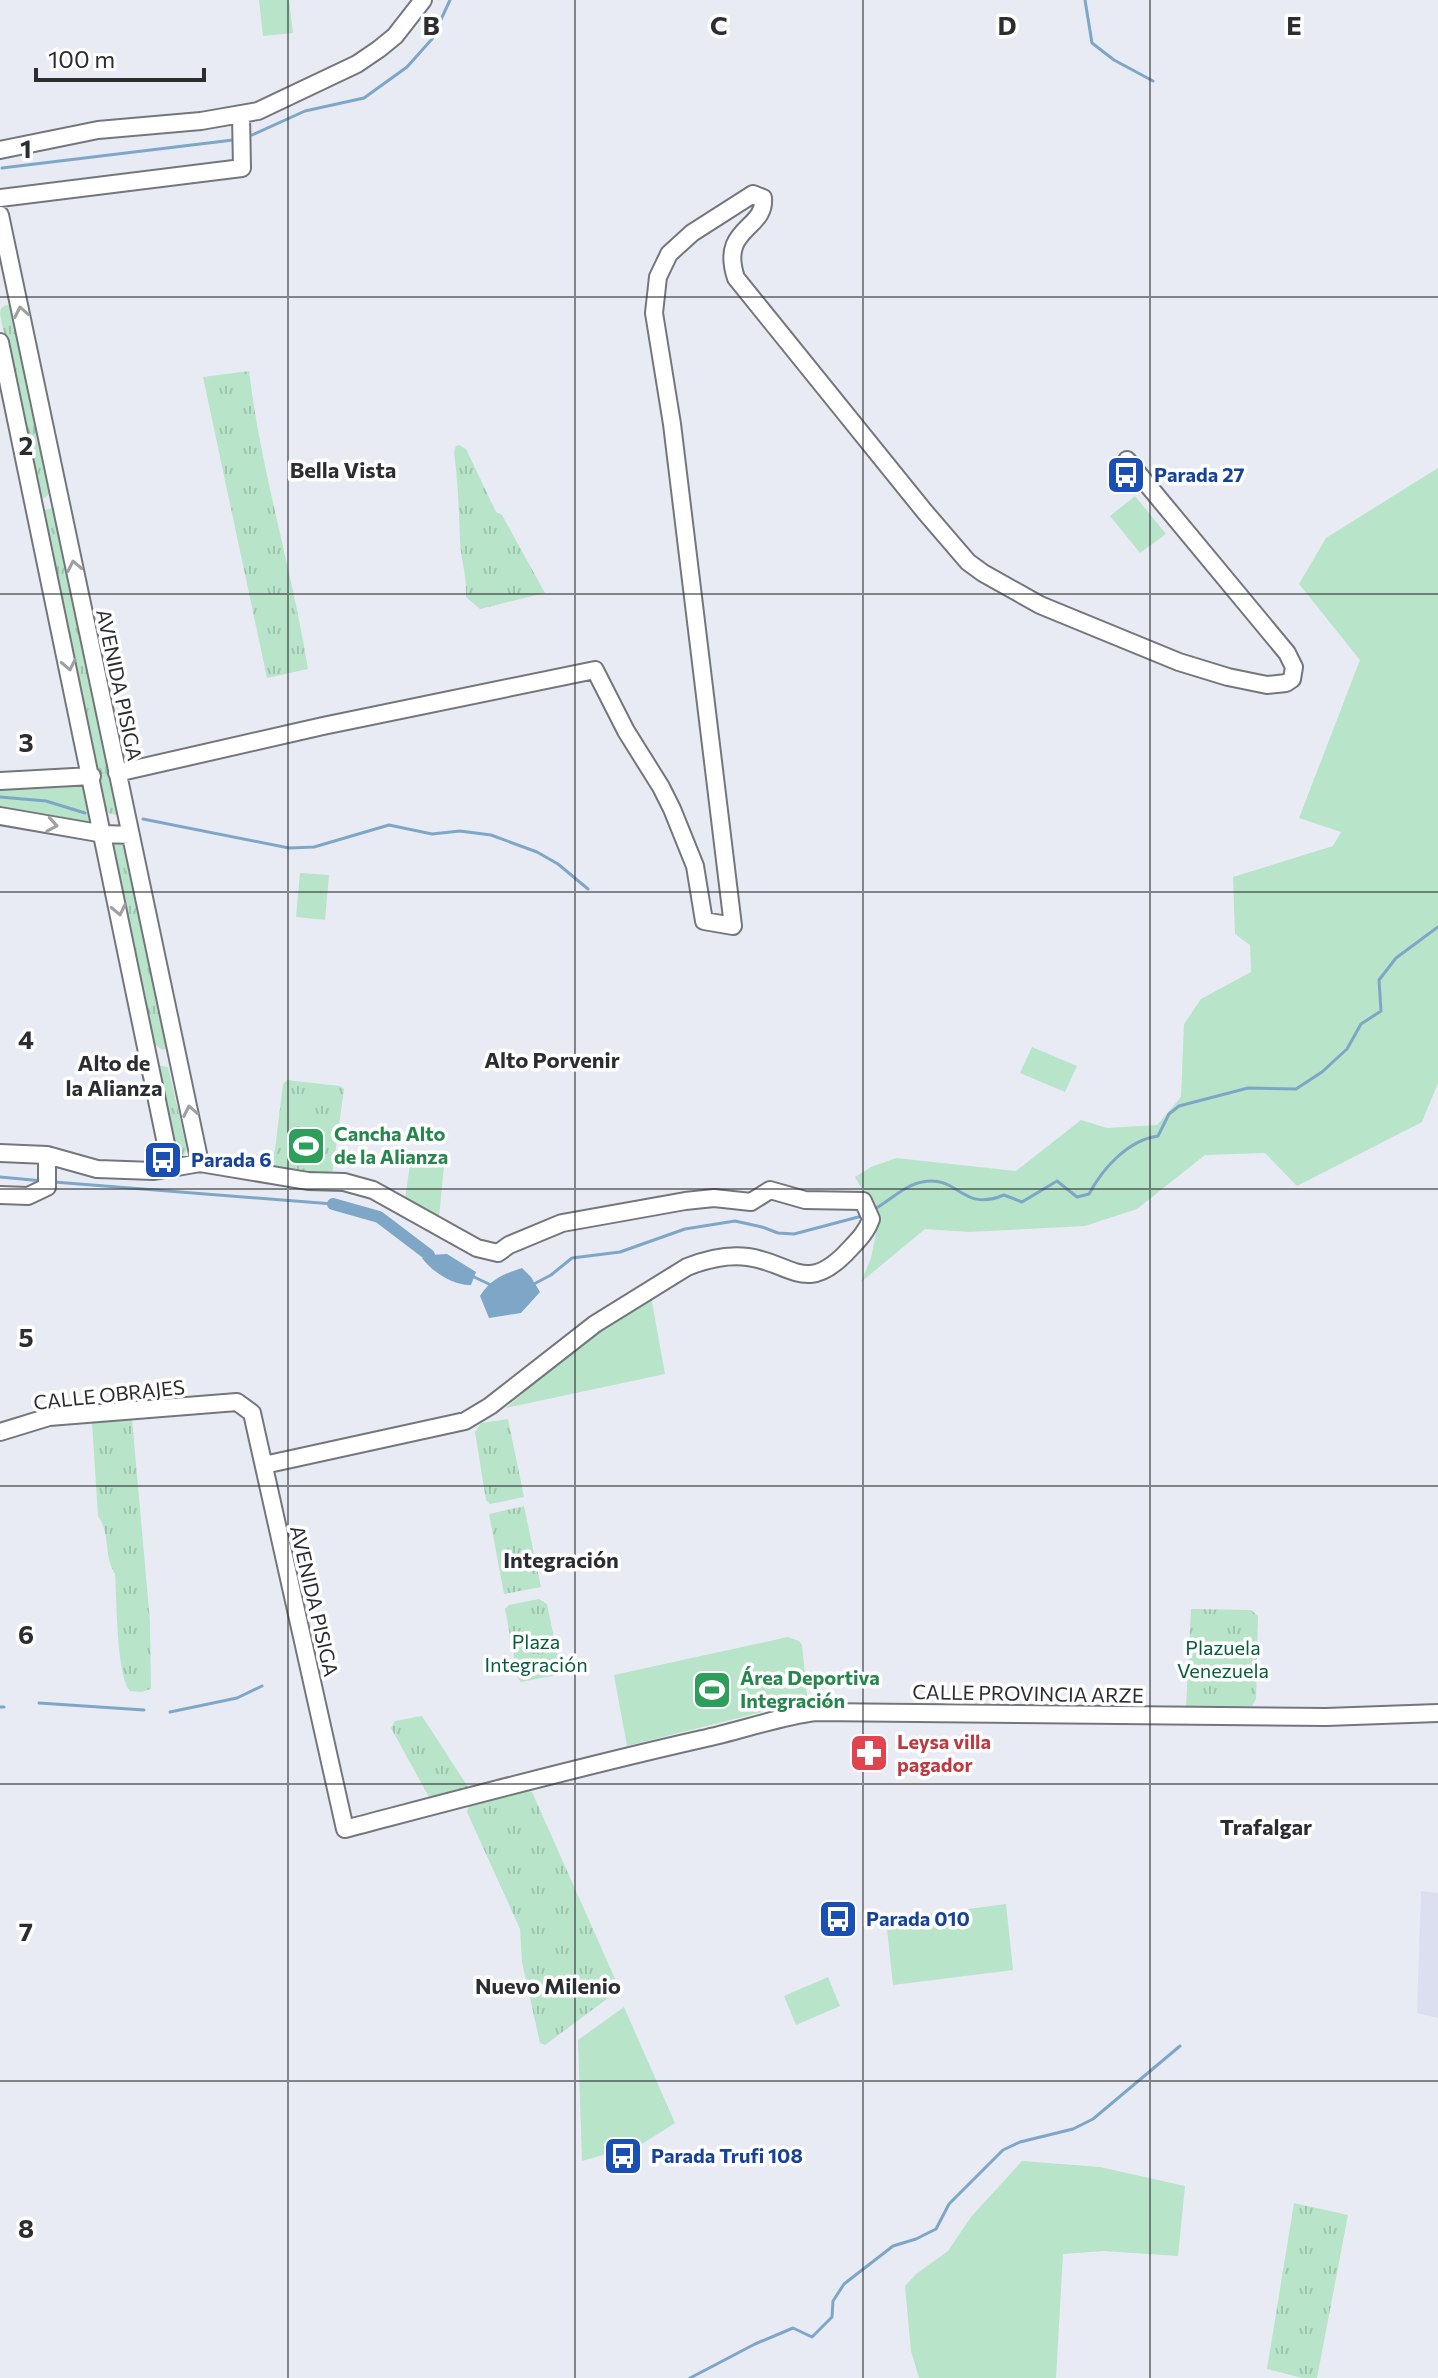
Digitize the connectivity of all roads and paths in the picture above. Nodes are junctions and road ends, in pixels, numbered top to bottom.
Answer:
1 (423, 0) edge
2 (241, 115) junction
3 (0, 150) edge
4 (0, 198) edge
5 (0, 215) edge
6 (0, 342) edge
7 (1127, 460) dead end
8 (117, 773) junction
9 (92, 776) junction
10 (0, 781) edge
11 (0, 816) edge
12 (104, 834) junction
13 (131, 835) junction
14 (0, 1153) edge
15 (48, 1162) junction
16 (200, 1163) junction
17 (171, 1168) junction
18 (0, 1195) edge
19 (224, 1403) joint
20 (0, 1432) edge
21 (264, 1465) junction
22 (1438, 1713) edge
23 (345, 1829) joint

1 - 2 street
2 - 3 street
2 - 4 street
8 -> 5 street, AVENIDA PISIGA
6 -> 9 street
7 - 8 street
8 - 13 street, AVENIDA PISIGA
9 - 10 street
9 - 12 street
11 -> 12 street
12 - 13 street
12 -> 17 street
16 -> 13 street, AVENIDA PISIGA
14 - 15 street
15 - 17 street
15 - 18 street
16 - 17 street
16 - 21 street
19 - 20 street, CALLE OBRAJES
19 - 21 street, AVENIDA PISIGA
21 - 23 street, AVENIDA PISIGA
22 - 23 street, CALLE PROVINCIA ARZE

